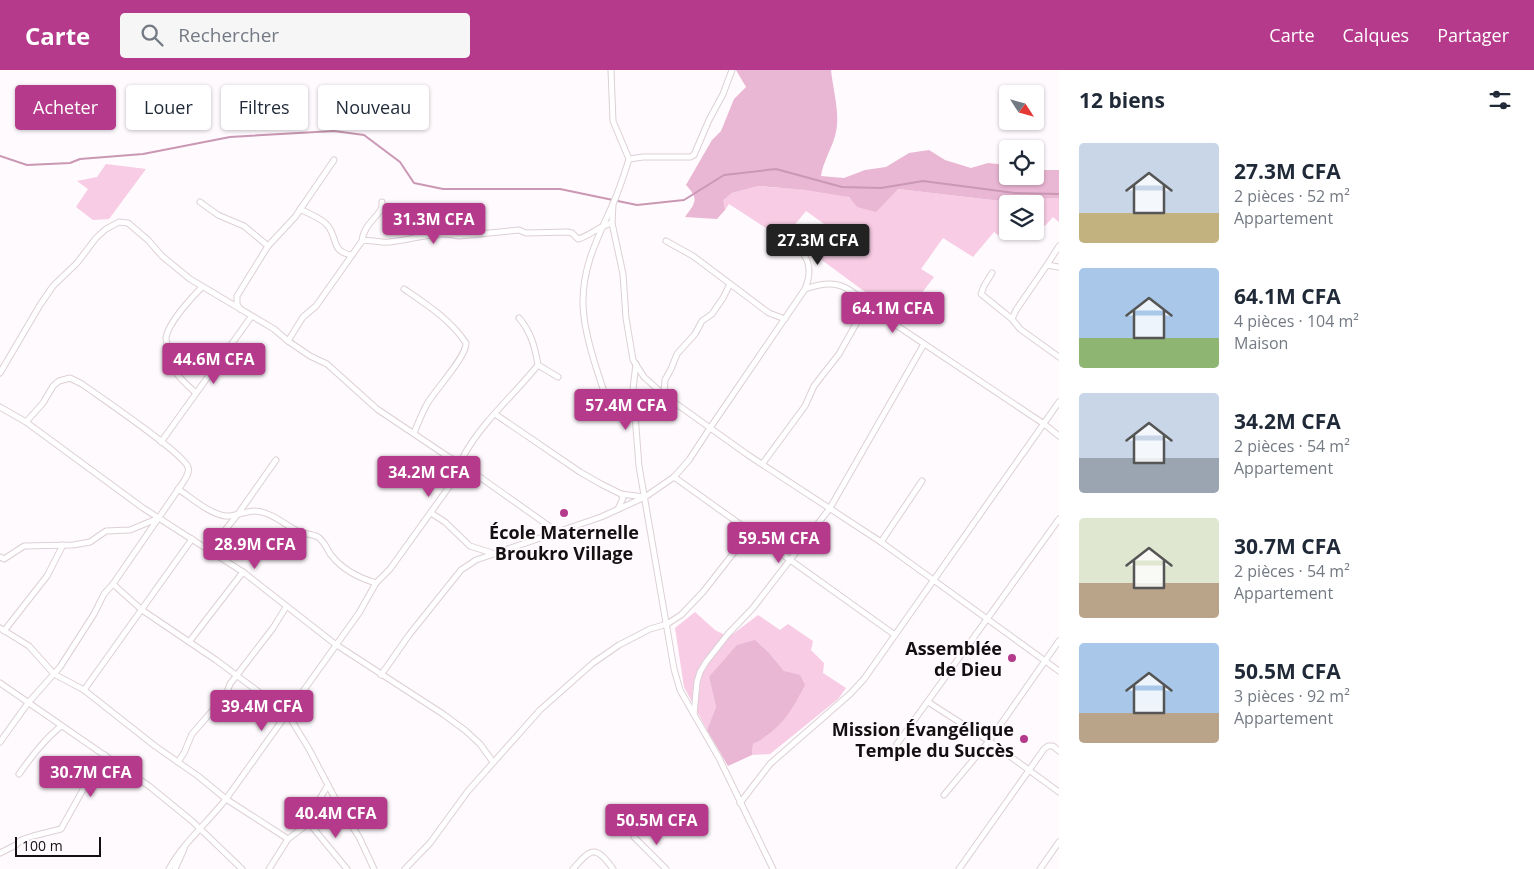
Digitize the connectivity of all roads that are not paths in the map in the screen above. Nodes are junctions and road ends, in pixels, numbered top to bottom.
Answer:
1 (611, 70) edge
2 (732, 70) edge
3 (629, 159) junction
4 (334, 160) dead end
5 (200, 202) dead end
6 (382, 202) dead end
7 (613, 204) junction
8 (300, 209) junction
9 (612, 223) junction
10 (602, 226) junction
11 (362, 241) junction
12 (666, 241) dead end
13 (268, 246) junction
14 (1059, 246) edge
15 (799, 250) dead end
16 (352, 255) junction
17 (1048, 265) junction
18 (1059, 267) edge
19 (992, 273) dead end
20 (730, 284) junction
21 (202, 287) junction
22 (404, 289) dead end
23 (805, 289) junction
24 (872, 309) junction
25 (241, 311) junction
26 (251, 317) junction
27 (519, 318) dead end
28 (785, 319) junction
29 (1012, 319) junction
30 (288, 341) junction
31 (924, 344) junction
32 (1059, 358) edge
33 (636, 364) junction
34 (538, 365) junction
35 (0, 373) edge
36 (558, 377) dead end
37 (196, 393) junction
38 (664, 395) junction
39 (1059, 402) edge
40 (0, 407) edge
41 (611, 413) dead end
42 (495, 414) junction
43 (26, 422) junction
44 (1044, 424) junction
45 (710, 428) junction
46 (414, 432) junction
47 (1059, 436) edge
48 (161, 442) junction
49 (276, 460) dead end
50 (460, 463) junction
51 (763, 463) junction
52 (674, 477) junction
53 (922, 481) dead end
54 (178, 489) junction
55 (621, 494) junction
56 (645, 497) junction
57 (830, 508) junction
58 (617, 510) junction
59 (431, 513) junction
60 (238, 514) junction
61 (159, 518) junction
62 (1059, 519) edge
63 (556, 531) junction
64 (750, 532) junction
65 (192, 539) junction
66 (882, 542) junction
67 (63, 545) junction
68 (214, 553) junction
69 (493, 553) junction
70 (0, 557) edge
71 (789, 559) junction
72 (243, 572) junction
73 (934, 581) junction
74 (376, 583) junction
75 (113, 584) junction
76 (286, 607) junction
77 (142, 610) junction
78 (987, 619) junction
79 (667, 624) junction
80 (2, 630) edge
81 (895, 635) junction
82 (189, 642) junction
83 (1059, 642) edge
84 (335, 644) junction
85 (1045, 661) junction
86 (1059, 671) edge
87 (54, 674) junction
88 (381, 675) junction
89 (237, 676) junction
90 (0, 683) edge
91 (84, 690) junction
92 (928, 702) junction
93 (28, 703) junction
94 (286, 713) junction
95 (694, 715) junction
96 (62, 726) junction
97 (988, 741) junction
98 (0, 742) edge
99 (897, 744) dead end
100 (1059, 750) edge
101 (106, 755) junction
102 (178, 762) junction
103 (493, 762) junction
104 (1030, 770) junction
105 (19, 774) dead end
106 (328, 785) junction
107 (1059, 792) edge
108 (944, 795) dead end
109 (226, 799) junction
110 (740, 803) junction
111 (309, 823) junction
112 (200, 828) junction
113 (634, 838) dead end
114 (288, 839) junction
115 (1059, 842) edge
116 (185, 843) junction
117 (0, 853) edge
118 (169, 869) edge
119 (175, 869) edge
120 (242, 869) edge
121 (269, 869) edge
122 (347, 869) edge
123 (374, 869) edge
124 (405, 869) edge
125 (573, 869) edge
126 (613, 869) edge
127 (666, 869) edge
128 (773, 869) edge
129 (959, 869) edge
130 (1040, 869) edge

1 - 3 street
2 - 3 street
3 - 7 street
4 - 8 street
5 - 13 street
6 - 11 street
7 - 9 street
7 - 10 street
8 - 13 street
8 - 16 street
9 - 10 street
9 - 33 street
10 - 11 street
10 - 41 street
11 - 16 street
12 - 20 street
13 - 25 street
14 - 17 street
15 - 23 street
16 - 30 street
17 - 18 street
17 - 29 street
19 - 29 street
20 - 28 street
20 - 38 street
21 - 25 street
21 - 35 street
21 - 37 street
22 - 46 street
23 - 24 street
23 - 28 street
24 - 31 street
24 - 51 street
25 - 26 street
26 - 30 street
26 - 37 street
27 - 34 street
28 - 45 street
29 - 32 street
30 - 46 street
31 - 44 street
31 - 57 street
33 - 38 street
33 - 56 street
34 - 36 street
34 - 42 street
37 - 48 street
38 - 45 street
39 - 44 street
40 - 43 street
42 - 50 street
42 - 55 street
43 - 48 street
43 - 61 street
44 - 47 street
44 - 73 street
45 - 51 street
45 - 52 street
46 - 50 street
48 - 54 street
49 - 60 street
50 - 59 street
50 - 63 street
51 - 57 street
52 - 56 street
52 - 64 street
53 - 66 street
54 - 60 street
54 - 61 street
55 - 56 street
55 - 58 street
56 - 58 street
56 - 79 street
57 - 66 street
57 - 71 street
58 - 63 street
59 - 69 street
59 - 74 street
60 - 68 street
60 - 74 street
61 - 65 street
61 - 67 street
61 - 75 street
62 - 78 street
63 - 69 street
64 - 71 street
64 - 79 street
65 - 68 street
65 - 77 street
66 - 73 street
67 - 70 street
67 - 80 street
68 - 72 street
69 - 88 street
71 - 81 street
71 - 95 street
72 - 76 street
72 - 82 street
73 - 78 street
73 - 81 street
74 - 84 street
75 - 77 street
75 - 87 street
76 - 84 street
76 - 89 street
77 - 82 street
77 - 91 street
78 - 85 street
78 - 92 street
79 - 95 street
79 - 103 street
80 - 87 street
81 - 110 street
82 - 89 street
83 - 85 street
84 - 88 street
84 - 94 street
85 - 86 street
85 - 97 street
87 - 91 street
87 - 93 street
88 - 103 street
89 - 94 street
89 - 102 street
90 - 93 street
91 - 102 street
92 - 97 street
92 - 99 street
93 - 96 street
93 - 98 street
94 - 106 street
94 - 109 street
95 - 110 street
96 - 101 street
96 - 105 street
97 - 104 street
97 - 108 street
100 - 104 street
101 - 112 street
101 - 117 street
102 - 109 street
103 - 124 street
104 - 107 street
104 - 129 street
106 - 111 street
106 - 123 street
109 - 112 street
109 - 114 street
110 - 128 street
111 - 114 street
111 - 122 street
112 - 116 street
112 - 120 street
113 - 127 street
114 - 121 street
115 - 130 street
116 - 118 street
116 - 119 street
125 - 126 street

